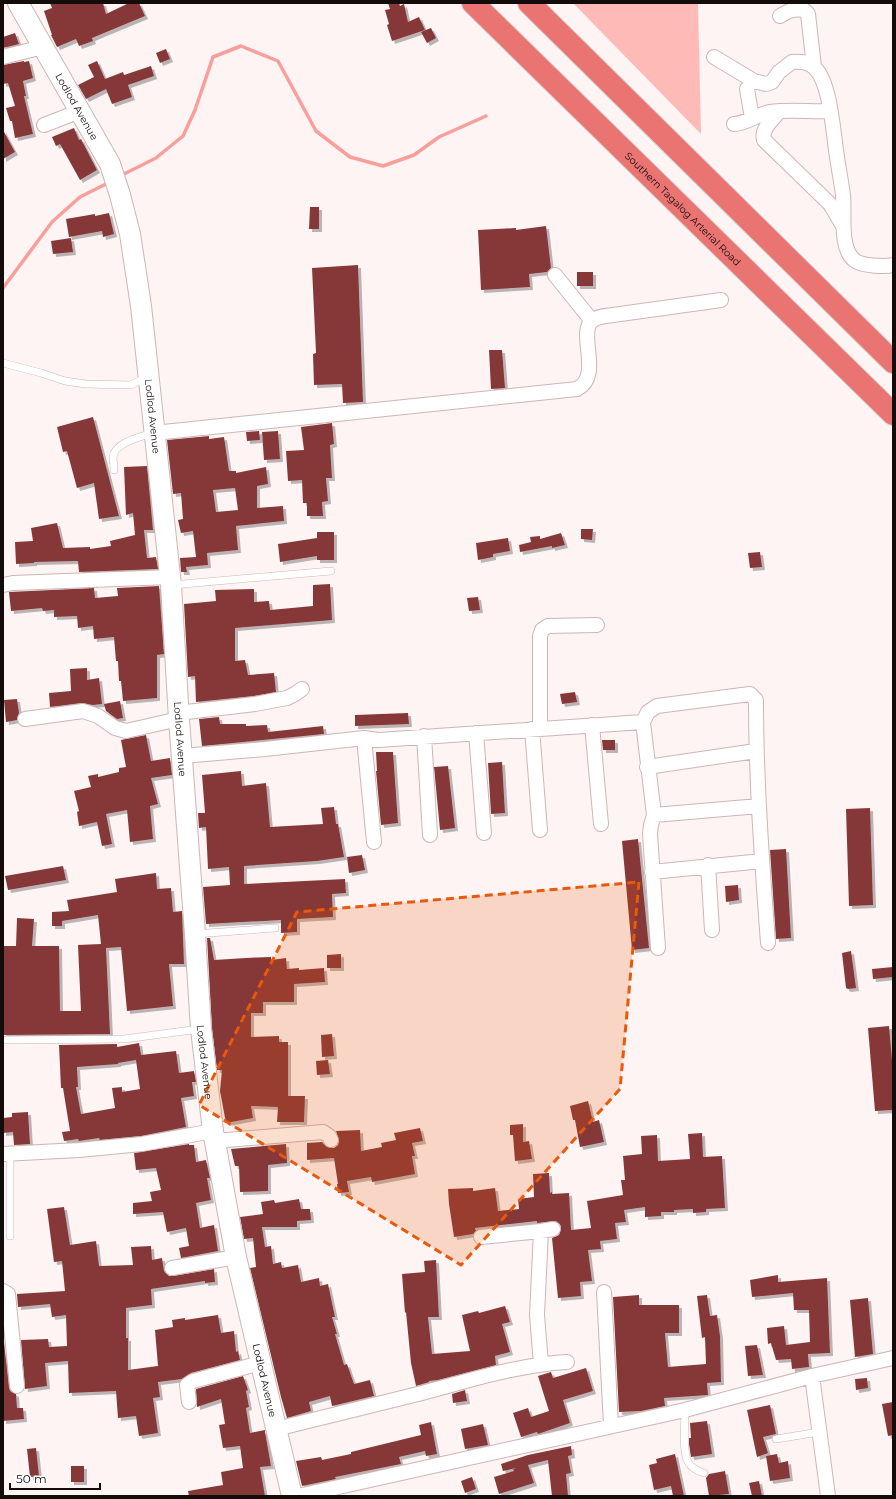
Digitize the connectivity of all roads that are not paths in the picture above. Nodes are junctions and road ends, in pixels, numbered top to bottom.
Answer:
1 (18, 3) edge
2 (473, 3) edge
3 (529, 3) edge
4 (780, 16) dead end
5 (43, 47) junction
6 (3, 57) edge
7 (714, 58) dead end
8 (814, 67) junction
9 (747, 89) dead end
10 (80, 111) junction
11 (830, 111) junction
12 (779, 112) junction
13 (752, 118) junction
14 (734, 124) dead end
15 (44, 125) dead end
16 (844, 229) junction
17 (893, 265) edge
18 (555, 275) dead end
19 (721, 300) dead end
20 (592, 321) junction
21 (893, 362) edge
22 (3, 363) edge
23 (149, 376) junction
24 (893, 414) edge
25 (154, 433) junction
26 (114, 470) dead end
27 (331, 571) dead end
28 (171, 581) junction
29 (3, 585) edge
30 (597, 624) dead end
31 (302, 689) dead end
32 (179, 716) junction
33 (26, 719) dead end
34 (643, 722) junction
35 (592, 726) junction
36 (536, 729) junction
37 (476, 733) junction
38 (424, 736) junction
39 (365, 743) junction
40 (756, 751) junction
41 (182, 760) junction
42 (647, 767) junction
43 (759, 806) junction
44 (654, 815) junction
45 (601, 824) dead end
46 (540, 830) dead end
47 (484, 833) dead end
48 (430, 834) dead end
49 (374, 842) dead end
50 (762, 861) junction
51 (708, 865) junction
52 (652, 872) junction
53 (276, 928) dead end
54 (712, 930) dead end
55 (195, 934) junction
56 (768, 942) dead end
57 (658, 948) dead end
58 (201, 1029) junction
59 (3, 1040) edge
60 (214, 1136) junction
61 (331, 1140) dead end
62 (6, 1154) edge
63 (10, 1236) dead end
64 (480, 1237) dead end
65 (236, 1256) junction
66 (172, 1268) dead end
67 (3, 1290) edge
68 (604, 1292) dead end
69 (893, 1358) edge
70 (567, 1362) dead end
71 (261, 1363) junction
72 (541, 1364) junction
73 (812, 1376) junction
74 (17, 1386) dead end
75 (189, 1402) dead end
76 (685, 1410) junction
77 (611, 1425) junction
78 (276, 1429) junction
79 (819, 1432) junction
80 (776, 1439) dead end
81 (704, 1473) dead end
82 (292, 1496) edge
83 (298, 1496) edge
84 (828, 1496) edge

1 - 5 main road, Lodlod Avenue
2 - 24 highway, Southern Tagalog Arterial Road
3 - 21 highway
4 - 8 street
5 - 6 street
5 - 10 main road, Lodlod Avenue
7 - 8 street
8 - 11 street
9 - 13 street
10 - 15 street
10 - 23 main road, Lodlod Avenue
11 - 12 street
11 - 16 street
12 - 13 street
12 - 16 street
13 - 14 street
16 - 17 street
18 - 20 street
19 - 20 street
20 - 25 street
22 - 23 lane
23 - 25 main road, Lodlod Avenue
25 - 26 lane
25 - 28 main road, Lodlod Avenue
27 - 28 lane
28 - 29 street
28 - 32 main road, Lodlod Avenue
30 - 36 street
31 - 32 street
32 - 33 street
32 - 41 main road, Lodlod Avenue
34 - 35 street
34 - 40 street
34 - 42 street
35 - 36 street
35 - 45 street
36 - 37 street
36 - 46 street
37 - 38 street
37 - 47 street
38 - 39 street
38 - 48 street
39 - 41 street
39 - 49 street
40 - 42 street
40 - 43 street
41 - 55 main road, Lodlod Avenue
42 - 44 street
43 - 44 street
43 - 50 street
44 - 52 street
50 - 51 street
50 - 56 street
51 - 52 street
51 - 54 street
52 - 57 street
53 - 55 lane
55 - 58 main road, Lodlod Avenue
58 - 59 lane
58 - 60 main road, Lodlod Avenue
60 - 61 street
60 - 62 street
60 - 65 main road, Lodlod Avenue
62 - 63 lane
64 - 72 street
65 - 66 street
65 - 71 main road, Lodlod Avenue
67 - 74 street
68 - 77 street
69 - 73 street
70 - 72 street
71 - 75 street
71 - 78 main road, Lodlod Avenue
72 - 78 street
73 - 76 street
73 - 79 street
76 - 77 street
76 - 81 lane
77 - 83 street
78 - 82 main road, Lodlod Avenue
79 - 80 lane
79 - 84 street

